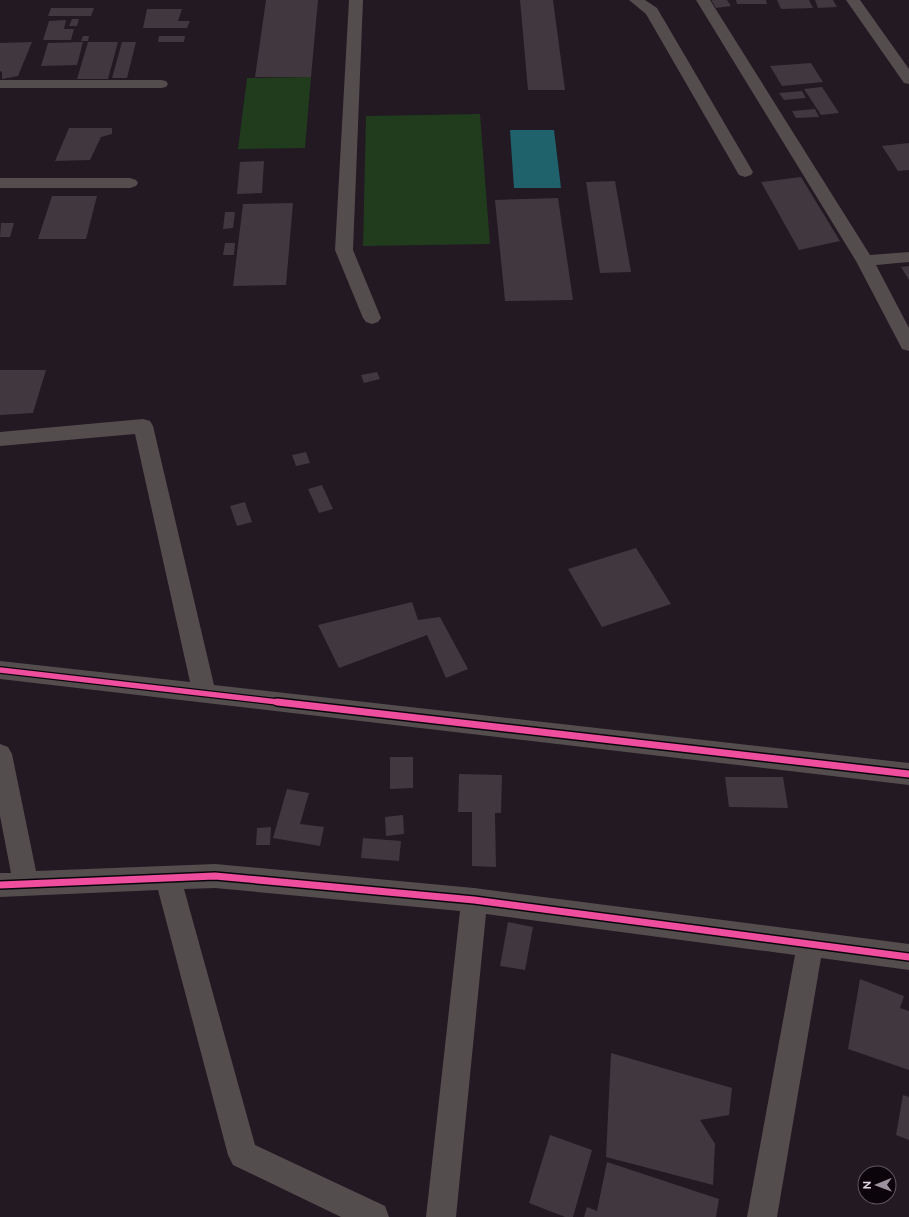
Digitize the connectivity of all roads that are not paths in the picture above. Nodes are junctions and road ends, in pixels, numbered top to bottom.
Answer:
1 (356, 0) edge
2 (636, 0) edge
3 (703, 0) edge
4 (853, 0) edge
5 (909, 80) edge
6 (0, 84) edge
7 (162, 84) dead end
8 (745, 172) dead end
9 (0, 183) edge
10 (130, 183) dead end
11 (909, 257) edge
12 (865, 261) junction
13 (372, 318) dead end
14 (909, 345) edge
15 (0, 439) edge
16 (0, 670) edge
17 (204, 693) junction
18 (0, 754) edge
19 (909, 774) edge
20 (168, 878) junction
21 (26, 884) junction
22 (0, 885) edge
23 (474, 900) junction
24 (810, 944) junction
25 (909, 957) edge
26 (374, 1217) edge
27 (441, 1217) edge
28 (762, 1217) edge

1 - 13 street
2 - 8 street
3 - 12 street
4 - 5 street
6 - 7 street
9 - 10 street
11 - 12 street
12 - 14 street
15 - 17 street
16 - 17 street
17 - 19 street
18 - 21 street
20 - 21 street
20 - 23 street
20 - 26 street
21 - 22 street
23 - 24 street
23 - 27 street
24 - 25 street
24 - 28 street

